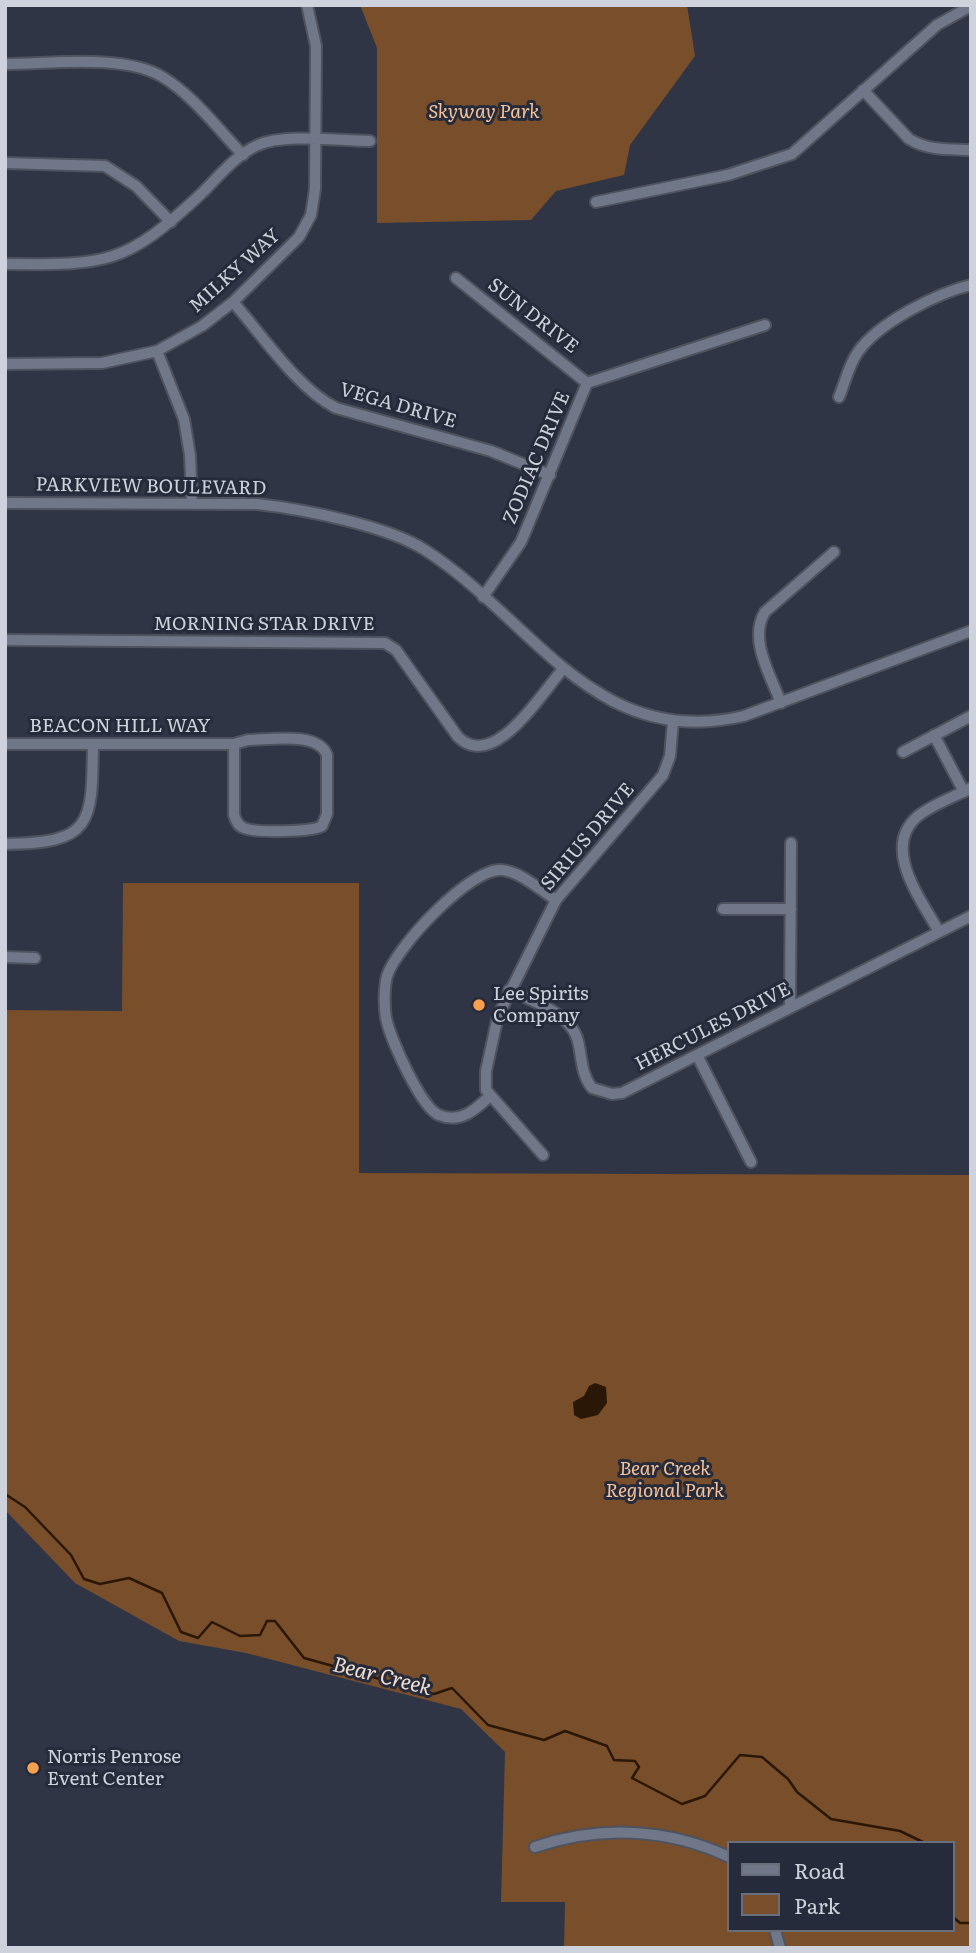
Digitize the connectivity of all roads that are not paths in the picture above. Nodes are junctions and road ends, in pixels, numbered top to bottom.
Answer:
1 (307, 5) edge
2 (971, 6) edge
3 (5, 64) edge
4 (863, 90) junction
5 (315, 140) junction
6 (370, 141) dead end
7 (971, 150) edge
8 (243, 155) junction
9 (5, 163) edge
10 (596, 202) dead end
11 (171, 222) junction
12 (5, 264) edge
13 (456, 278) dead end
14 (971, 285) edge
15 (233, 302) junction
16 (765, 325) dead end
17 (158, 351) junction
18 (5, 364) edge
19 (587, 383) junction
20 (839, 397) dead end
21 (550, 475) junction
22 (5, 503) edge
23 (192, 503) junction
24 (834, 552) dead end
25 (483, 597) junction
26 (971, 631) edge
27 (5, 640) edge
28 (563, 668) junction
29 (781, 703) junction
30 (971, 716) edge
31 (673, 722) junction
32 (934, 735) junction
33 (5, 744) edge
34 (234, 744) junction
35 (93, 745) junction
36 (903, 752) dead end
37 (967, 790) edge
38 (792, 843) dead end
39 (5, 844) edge
40 (556, 900) junction
41 (723, 909) dead end
42 (791, 909) junction
43 (971, 916) edge
44 (939, 932) junction
45 (5, 957) edge
46 (35, 958) dead end
47 (509, 989) junction
48 (790, 1008) junction
49 (697, 1055) junction
50 (490, 1097) junction
51 (543, 1155) dead end
52 (751, 1162) dead end
53 (535, 1847) dead end
54 (727, 1856) edge

1 - 5 street, MILKY WAY
2 - 4 street
3 - 8 street
4 - 7 street
4 - 10 street
5 - 6 street
5 - 8 street
5 - 15 street, MILKY WAY
8 - 11 street
9 - 11 street
11 - 12 street
13 - 19 street, SUN DRIVE
14 - 20 street
15 - 17 street, MILKY WAY
15 - 21 street, VEGA DRIVE
16 - 19 street, ZODIAC DRIVE
17 - 18 street, MILKY WAY
17 - 23 street
19 - 21 street, ZODIAC DRIVE
21 - 25 street, ZODIAC DRIVE
22 - 23 street, PARKVIEW BOULEVARD
23 - 25 street, PARKVIEW BOULEVARD
24 - 29 street
25 - 28 street, PARKVIEW BOULEVARD
26 - 29 street, PARKVIEW BOULEVARD
27 - 28 street, MORNING STAR DRIVE
28 - 31 street, PARKVIEW BOULEVARD
29 - 31 street, PARKVIEW BOULEVARD
30 - 32 street
31 - 40 street, SIRIUS DRIVE
32 - 36 street
32 - 37 street
33 - 35 street, BEACON HILL WAY
34 - 34 street, BEACON HILL WAY
34 - 35 street, BEACON HILL WAY
35 - 39 street
37 - 44 street
38 - 42 street
40 - 47 street, SIRIUS DRIVE
40 - 50 street
41 - 42 street
42 - 48 street
43 - 44 street, HERCULES DRIVE
44 - 48 street, HERCULES DRIVE
45 - 46 street
47 - 49 street, HERCULES DRIVE
47 - 50 street, SIRIUS DRIVE
48 - 49 street, HERCULES DRIVE
49 - 52 street
50 - 51 street
53 - 54 street

